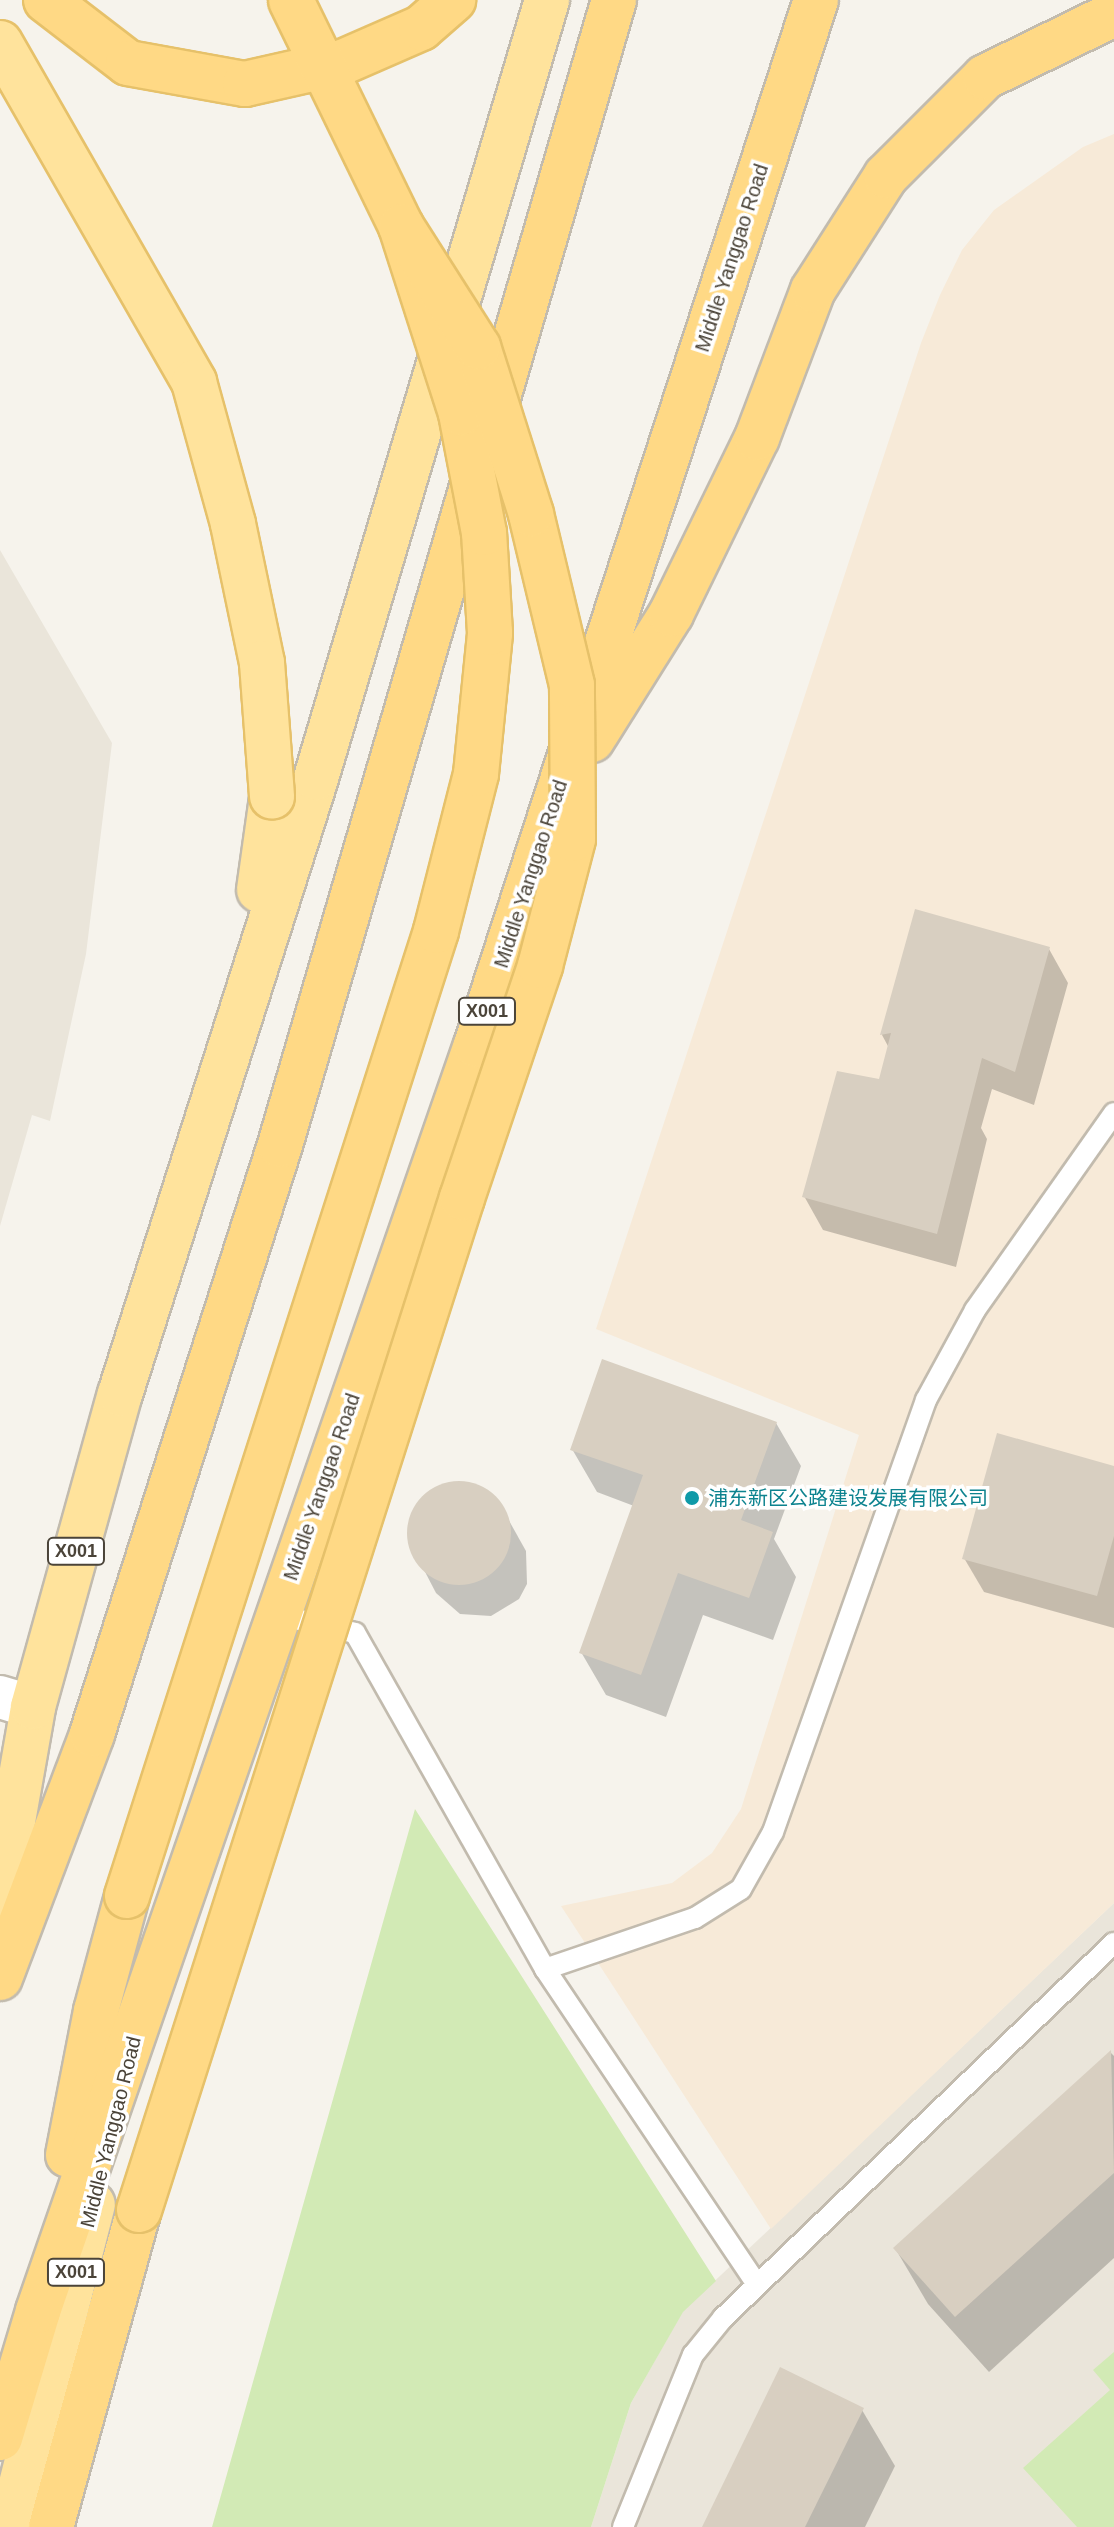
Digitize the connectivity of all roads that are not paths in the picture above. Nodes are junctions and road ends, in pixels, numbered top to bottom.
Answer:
1 (46, 0) edge
2 (291, 0) edge
3 (453, 0) edge
4 (547, 0) edge
5 (614, 0) edge
6 (816, 0) edge
7 (1114, 14) edge
8 (0, 43) edge
9 (401, 226) junction
10 (556, 797) junction
11 (241, 1014) junction
12 (1114, 1113) edge
13 (279, 1615) junction
14 (16, 1702) edge
15 (0, 1895) edge
16 (1114, 1943) edge
17 (545, 1969) junction
18 (0, 1978) edge
19 (140, 2016) junction
20 (756, 2283) junction
21 (38, 2311) junction
22 (0, 2438) edge
23 (10, 2527) edge
24 (51, 2527) edge
25 (623, 2527) edge

1 - 3 highway, bridge
2 - 9 highway, bridge
4 - 11 main road, X001
5 - 18 highway
6 - 10 highway, Middle Yanggao Road / X001
7 - 10 highway
8 - 11 main road, bridge
9 - 21 highway, bridge
9 - 24 highway, bridge
10 - 13 highway, Middle Yanggao Road / X001
11 - 14 main road, X001
12 - 17 lane
13 - 17 lane
13 - 19 highway, Middle Yanggao Road / X001
14 - 15 main road
16 - 20 lane
17 - 20 lane
19 - 21 highway, Middle Yanggao Road / X001
19 - 23 main road, Middle Yanggao Road / X001
20 - 25 lane
21 - 22 highway, Middle Yanggao Road / X001

